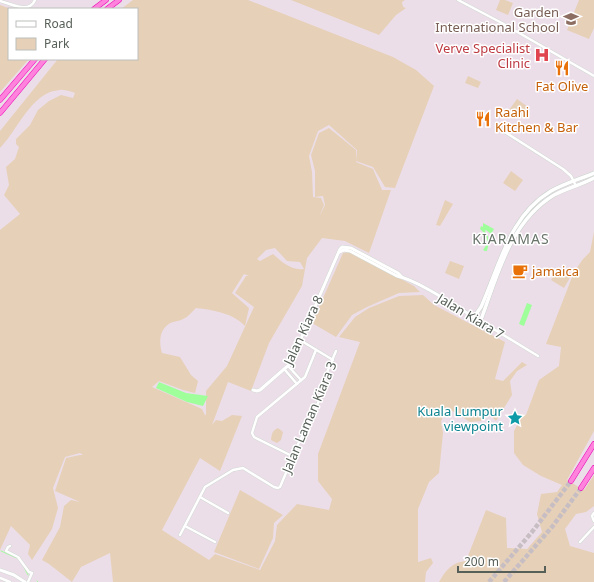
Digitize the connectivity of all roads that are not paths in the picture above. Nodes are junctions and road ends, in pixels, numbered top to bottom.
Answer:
1 (35, 0) edge
2 (106, 0) edge
3 (119, 0) edge
4 (458, 0) edge
5 (0, 1) edge
6 (95, 8) edge
7 (108, 8) edge
8 (34, 60) edge
9 (44, 60) edge
10 (594, 76) edge
11 (0, 100) edge
12 (0, 112) edge
13 (500, 129) dead end
14 (594, 173) edge
15 (594, 178) edge
16 (574, 181) junction
17 (576, 186) junction
18 (402, 277) joint
19 (472, 316) junction
20 (479, 321) junction
21 (300, 340) junction
22 (316, 350) junction
23 (336, 351) dead end
24 (538, 356) dead end
25 (333, 360) junction
26 (288, 366) junction
27 (285, 370) junction
28 (301, 380) junction
29 (297, 384) junction
30 (253, 390) dead end
31 (594, 444) edge
32 (292, 456) junction
33 (594, 468) edge
34 (570, 482) tunnel mouth
35 (581, 488) tunnel mouth
36 (200, 497) junction
37 (228, 513) dead end
38 (594, 513) edge
39 (594, 521) edge
40 (185, 526) junction
41 (594, 527) edge
42 (180, 535) dead end
43 (214, 542) dead end
44 (580, 542) dead end
45 (10, 546) dead end
46 (0, 570) edge
47 (0, 578) edge
48 (10, 582) edge
49 (27, 582) edge

1 - 5 street
2 - 6 highway
3 - 7 highway
4 - 10 street
8 - 11 highway
9 - 12 highway
13 - 16 street
14 - 16 main road
15 - 17 main road
16 - 17 street
16 - 19 main road
17 - 20 main road
18 - 19 street, Jalan Kiara 7
18 - 21 street, Jalan Kiara 8
19 - 20 street, Jalan Kiara 7
20 - 24 street, Jalan Kiara 7
21 - 22 street
21 - 26 street, Jalan Kiara 8
22 - 25 street
22 - 28 street
23 - 25 street, Jalan Laman Kiara 3
25 - 32 street, Jalan Laman Kiara 3
26 - 27 street, Jalan Kiara 8
26 - 28 street
27 - 29 street
27 - 30 street, Jalan Kiara 8
28 - 29 street
29 - 32 street
31 - 34 highway
32 - 36 street, Jalan Laman Kiara 3
33 - 35 highway
36 - 37 street
36 - 40 street, Jalan Laman Kiara 3
38 - 39 street
40 - 42 street, Jalan Laman Kiara 3
40 - 43 street
41 - 44 street
45 - 49 street
46 - 49 street
47 - 48 street

